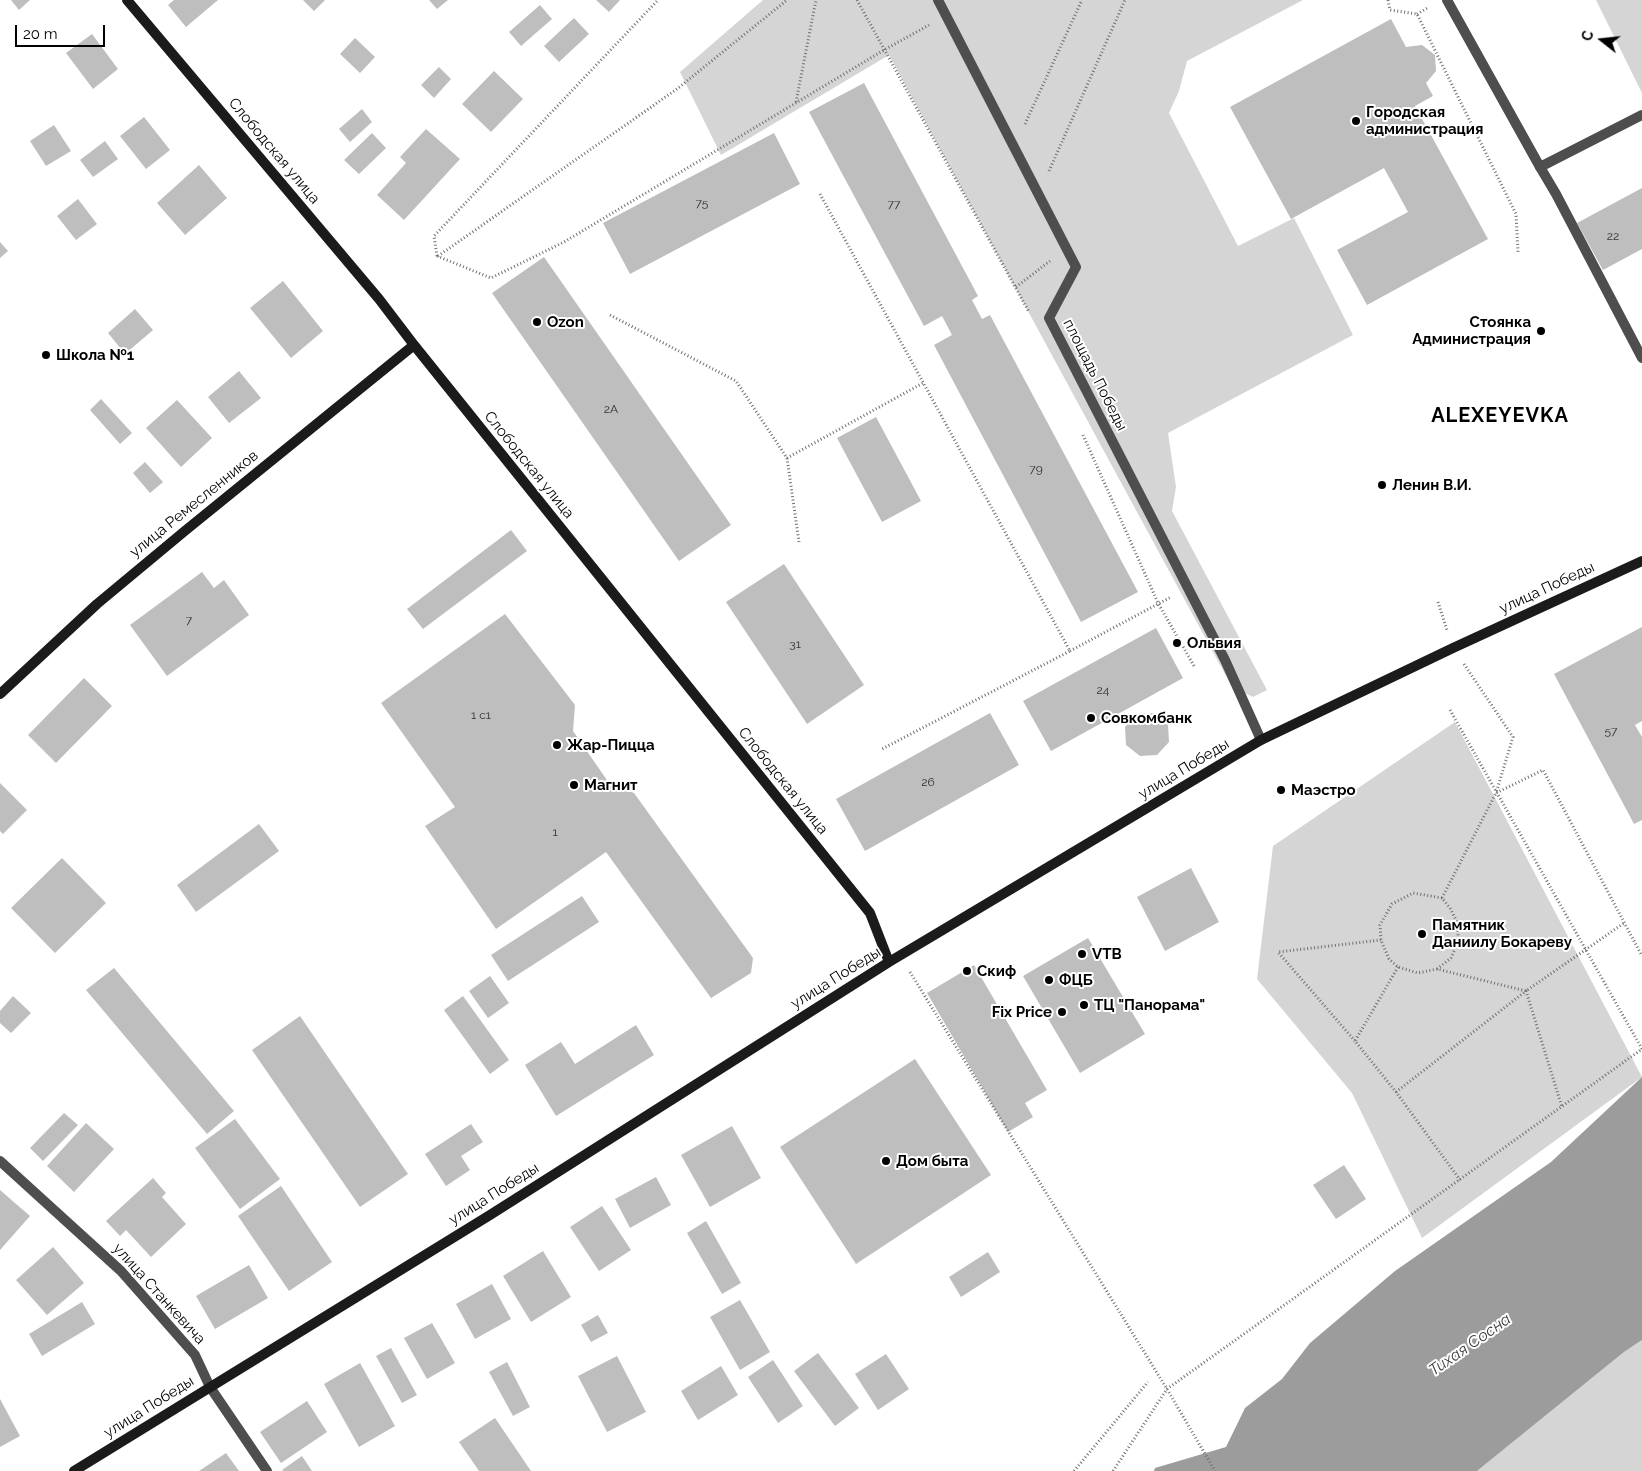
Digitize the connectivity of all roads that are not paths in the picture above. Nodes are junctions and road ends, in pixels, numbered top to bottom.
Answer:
1 (127, 0) edge
2 (938, 0) edge
3 (1447, 0) edge
4 (1642, 115) edge
5 (1540, 167) junction
6 (414, 346) junction
7 (1642, 358) edge
8 (1642, 560) edge
9 (0, 694) edge
10 (1261, 740) junction
11 (889, 962) junction
12 (0, 1161) edge
13 (210, 1387) junction
14 (74, 1471) edge
15 (267, 1471) edge

1 - 6 main road, Слободская улица
2 - 10 street, площадь Победы
3 - 5 street
4 - 5 street
5 - 7 street
6 - 9 main road, улица Ремесленников
6 - 11 main road, Слободская улица
8 - 10 main road, улица Победы
10 - 11 main road, улица Победы
11 - 13 main road, улица Победы
12 - 13 street, улица Станкевича
13 - 14 main road, улица Победы
13 - 15 street, улица Станкевича

